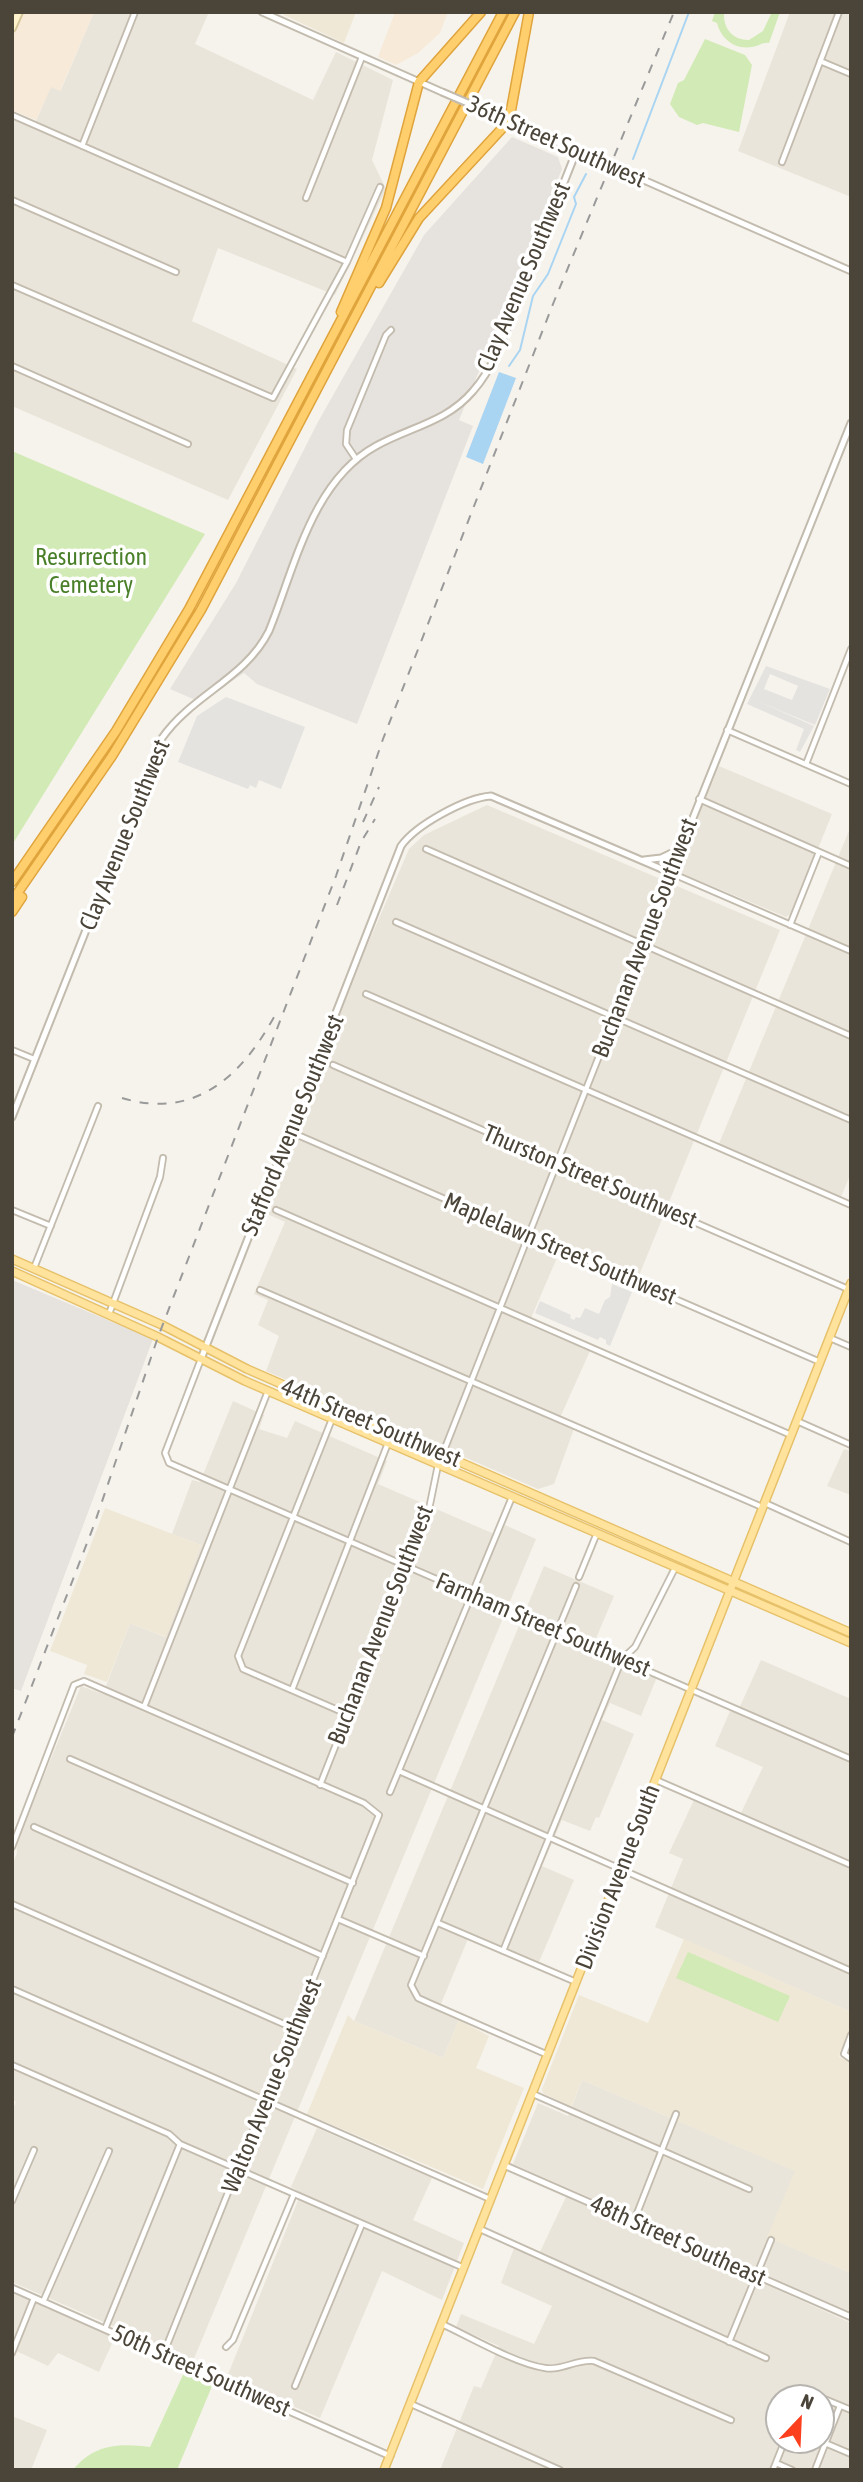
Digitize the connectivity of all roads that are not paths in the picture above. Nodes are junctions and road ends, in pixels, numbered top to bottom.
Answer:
1 (19, 12) edge
2 (135, 12) edge
3 (262, 12) edge
4 (481, 12) edge
5 (503, 12) edge
6 (515, 12) edge
7 (529, 12) edge
8 (839, 12) edge
9 (12, 28) edge
10 (362, 57) junction
11 (820, 61) junction
12 (851, 74) edge
13 (419, 82) junction
14 (12, 115) edge
15 (509, 121) junction
16 (82, 146) junction
17 (576, 152) junction
18 (782, 162) dead end
19 (380, 187) dead end
20 (306, 198) dead end
21 (12, 200) edge
22 (346, 262) junction
23 (851, 271) edge
24 (176, 272) dead end
25 (12, 285) edge
26 (391, 330) dead end
27 (346, 336) junction
28 (326, 350) junction
29 (12, 366) edge
30 (851, 423) edge
31 (188, 444) dead end
32 (356, 459) junction
33 (851, 649) edge
34 (727, 730) junction
35 (806, 764) junction
36 (851, 784) edge
37 (699, 799) junction
38 (55, 841) junction
39 (426, 849) dead end
40 (680, 849) junction
41 (819, 852) junction
42 (642, 860) junction
43 (851, 866) edge
44 (671, 873) junction
45 (12, 881) edge
46 (12, 901) edge
47 (12, 912) edge
48 (396, 922) dead end
49 (790, 925) junction
50 (642, 945) junction
51 (851, 951) edge
52 (366, 994) dead end
53 (614, 1017) junction
54 (851, 1035) edge
55 (12, 1050) edge
56 (34, 1059) junction
57 (332, 1065) dead end
58 (585, 1090) junction
59 (98, 1106) dead end
60 (12, 1117) edge
61 (851, 1120) edge
62 (300, 1136) dead end
63 (163, 1158) dead end
64 (557, 1163) junction
65 (851, 1205) edge
66 (12, 1210) edge
67 (276, 1210) dead end
68 (51, 1226) junction
69 (528, 1235) junction
70 (12, 1259) edge
71 (34, 1268) junction
72 (12, 1271) edge
73 (850, 1286) edge
74 (260, 1290) dead end
75 (113, 1303) junction
76 (499, 1308) junction
77 (109, 1314) junction
78 (829, 1338) junction
79 (851, 1347) edge
80 (205, 1348) junction
81 (201, 1359) junction
82 (820, 1362) junction
83 (471, 1381) junction
84 (268, 1391) junction
85 (332, 1419) junction
86 (796, 1421) junction
87 (356, 1428) junction
88 (385, 1428) junction
89 (791, 1435) junction
90 (389, 1442) junction
91 (851, 1445) edge
92 (443, 1453) junction
93 (166, 1457) joint
94 (439, 1464) junction
95 (228, 1489) junction
96 (512, 1496) junction
97 (559, 1503) junction
98 (764, 1505) junction
99 (541, 1509) junction
100 (581, 1513) junction
101 (293, 1517) junction
102 (568, 1521) junction
103 (615, 1528) junction
104 (597, 1533) junction
105 (349, 1541) junction
106 (851, 1542) edge
107 (405, 1566) junction
108 (675, 1567) junction
109 (579, 1577) dead end
110 (733, 1581) junction
111 (576, 1586) dead end
112 (729, 1590) junction
113 (471, 1595) junction
114 (557, 1631) junction
115 (851, 1633) edge
116 (851, 1643) edge
117 (622, 1659) junction
118 (691, 1689) junction
119 (292, 1690) junction
120 (144, 1707) junction
121 (347, 1714) junction
122 (70, 1759) dead end
123 (851, 1759) edge
124 (399, 1771) junction
125 (656, 1780) junction
126 (320, 1785) junction
127 (390, 1792) dead end
128 (485, 1806) junction
129 (34, 1828) dead end
130 (551, 1837) junction
131 (12, 1847) edge
132 (851, 1865) edge
133 (621, 1867) junction
134 (353, 1883) junction
135 (12, 1904) edge
136 (338, 1919) junction
137 (438, 1923) junction
138 (503, 1951) junction
139 (323, 1956) junction
140 (424, 1956) junction
141 (851, 1971) edge
142 (577, 1983) junction
143 (12, 1989) edge
144 (295, 2029) junction
145 (851, 2035) edge
146 (548, 2055) junction
147 (851, 2059) edge
148 (12, 2065) edge
149 (533, 2094) junction
150 (266, 2101) junction
151 (676, 2113) dead end
152 (180, 2144) junction
153 (34, 2150) dead end
154 (109, 2151) dead end
155 (661, 2151) junction
156 (506, 2166) junction
157 (239, 2170) junction
158 (749, 2189) dead end
159 (294, 2194) junction
160 (491, 2200) junction
161 (12, 2201) edge
162 (634, 2221) junction
163 (362, 2224) junction
164 (480, 2228) junction
165 (771, 2240) dead end
166 (464, 2268) junction
167 (756, 2275) junction
168 (12, 2288) edge
169 (34, 2298) junction
170 (43, 2302) junction
171 (851, 2317) edge
172 (442, 2324) junction
173 (105, 2329) junction
174 (729, 2342) junction
175 (226, 2347) dead end
176 (12, 2353) edge
177 (163, 2355) junction
178 (766, 2358) dead end
179 (295, 2386) dead end
180 (411, 2404) junction
181 (835, 2404) edge
182 (840, 2406) junction
183 (851, 2410) edge
184 (835, 2418) edge
185 (731, 2420) dead end
186 (780, 2454) edge
187 (390, 2455) junction
188 (776, 2463) junction
189 (384, 2470) edge
190 (560, 2470) edge
191 (773, 2470) edge
192 (792, 2470) edge

1 - 9 main road
2 - 16 street
3 - 10 street, 36th Street Southwest
4 - 13 highway
5 - 28 highway
6 - 27 highway
7 - 15 highway
8 - 11 street
10 - 13 street, 36th Street Southwest
10 - 20 street
11 - 12 street
11 - 18 street
13 - 15 street, 36th Street Southwest, bridge
13 - 28 highway
14 - 16 street
15 - 17 street, 36th Street Southwest
15 - 27 highway
16 - 22 street
17 - 23 street, 36th Street Southwest
17 - 32 street, Clay Avenue Southwest
19 - 22 street
21 - 24 street
22 - 25 street
26 - 32 street
27 - 38 highway
28 - 45 highway
29 - 31 street
30 - 34 street, Buchanan Avenue Southwest
32 - 56 street, Clay Avenue Southwest
33 - 35 street
34 - 35 street
34 - 37 street, Buchanan Avenue Southwest
35 - 36 street
37 - 40 street, Buchanan Avenue Southwest
37 - 41 street
38 - 46 highway
38 - 47 highway
39 - 50 street
40 - 42 street
40 - 44 street, Buchanan Avenue Southwest
41 - 43 street
41 - 49 street
42 - 44 street, Stafford Avenue Southwest
42 - 80 street, Stafford Avenue Southwest
44 - 49 street
44 - 50 street, Buchanan Avenue Southwest
48 - 53 street
49 - 51 street
50 - 53 street, Buchanan Avenue Southwest
50 - 54 street
52 - 58 street
53 - 58 street, Buchanan Avenue Southwest
53 - 61 street
55 - 56 street
56 - 60 street, Clay Avenue Southwest
57 - 64 street, Thurston Street Southwest
58 - 64 street, Buchanan Avenue Southwest
58 - 65 street
59 - 68 street
62 - 69 street, Maplelawn Street Southwest
63 - 75 street
64 - 69 street, Buchanan Avenue Southwest
64 - 73 street, Thurston Street Southwest
66 - 68 street
67 - 76 street
68 - 71 street
69 - 76 street, Buchanan Avenue Southwest
69 - 82 street, Maplelawn Street Southwest
70 - 71 main road, 44th Street Southwest
71 - 75 main road, 44th Street Southwest
72 - 77 main road, 44th Street Southwest
73 - 78 main road, Division Avenue South
74 - 83 street
75 - 77 street
75 - 80 main road, 44th Street Southwest
76 - 83 street, Buchanan Avenue Southwest
76 - 89 street
77 - 81 main road, 44th Street Southwest
78 - 79 street
78 - 82 main road, Division Avenue South
80 - 81 street, Stafford Avenue Southwest
80 - 88 main road, 44th Street Southwest
81 - 84 main road, 44th Street Southwest
81 - 93 street, Stafford Avenue Southwest
82 - 86 main road, Division Avenue South
83 - 92 street, Buchanan Avenue Southwest
83 - 98 street
84 - 85 main road, 44th Street Southwest
84 - 95 street
85 - 87 main road, 44th Street Southwest
85 - 101 street
86 - 89 main road, Division Avenue South
86 - 91 street
87 - 88 main road
87 - 90 main road, 44th Street Southwest
88 - 92 main road, 44th Street Southwest
89 - 98 main road, Division Avenue South
90 - 94 main road, 44th Street Southwest
90 - 105 street
92 - 97 main road, 44th Street Southwest
93 - 95 street, Farnham Street Southwest
94 - 96 main road, 44th Street Southwest
94 - 107 street, Buchanan Avenue Southwest
95 - 101 street, Farnham Street Southwest
95 - 120 street
96 - 99 main road, 44th Street Southwest
96 - 113 street
97 - 99 main road
97 - 100 main road, 44th Street Southwest
98 - 106 street
98 - 110 main road, Division Avenue South
99 - 102 main road, 44th Street Southwest
100 - 102 main road
100 - 103 main road, 44th Street Southwest
101 - 105 street, Farnham Street Southwest
101 - 119 street
102 - 104 main road, 44th Street Southwest
103 - 104 main road
103 - 110 main road, 44th Street Southwest
104 - 108 main road, 44th Street Southwest
104 - 109 street
105 - 107 street, Farnham Street Southwest
105 - 119 street
107 - 113 street, Farnham Street Southwest
107 - 121 street, Buchanan Avenue Southwest
108 - 112 main road, 44th Street Southwest
108 - 117 street
110 - 112 main road, Division Avenue South
110 - 115 main road, 44th Street Southwest
111 - 114 street
112 - 116 main road, 44th Street Southwest
112 - 118 main road, Division Avenue South
113 - 114 street, Farnham Street Southwest
113 - 124 street
114 - 117 street, Farnham Street Southwest
114 - 128 street
117 - 118 street, Farnham Street Southwest
117 - 130 street
118 - 123 street, Farnham Street Southwest
118 - 125 main road, Division Avenue South
119 - 121 street
120 - 126 street
120 - 131 street
121 - 126 street, Buchanan Avenue Southwest
122 - 134 street
124 - 127 street
124 - 128 street
125 - 132 street
125 - 133 main road, Division Avenue South
126 - 134 street, Walton Avenue Southwest
128 - 130 street
128 - 137 street
129 - 139 street
130 - 133 street
130 - 138 street
133 - 141 street
133 - 142 main road, Division Avenue South
134 - 136 street, Walton Avenue Southwest
135 - 144 street
136 - 139 street, Walton Avenue Southwest
136 - 140 street
137 - 138 street
137 - 140 street
138 - 142 street
139 - 144 street, Walton Avenue Southwest
140 - 146 street
142 - 146 main road, Division Avenue South
143 - 150 street
144 - 150 street, Walton Avenue Southwest
145 - 147 street
146 - 149 main road, Division Avenue South
148 - 152 street
149 - 155 street
149 - 156 main road, Division Avenue South
150 - 157 street, Walton Avenue Southwest
150 - 160 street
151 - 155 street
152 - 157 street
152 - 173 street
153 - 161 street
154 - 170 street
155 - 158 street
155 - 162 street
156 - 160 main road, Division Avenue South
156 - 162 street, 48th Street Southeast
157 - 159 street
157 - 177 street, Walton Avenue Southwest
159 - 163 street
159 - 175 street
160 - 164 main road, Division Avenue South
162 - 167 street, 48th Street Southeast
163 - 166 street
163 - 179 street
164 - 166 main road, Division Avenue South
164 - 174 street
165 - 167 street
166 - 172 main road, Division Avenue South
167 - 171 street, 48th Street Southeast
167 - 174 street
168 - 169 street, 50th Street Southwest
169 - 170 street, 50th Street Southwest
169 - 176 street
170 - 173 street, 50th Street Southwest
172 - 180 main road, Division Avenue South
172 - 185 street
173 - 177 street, 50th Street Southwest
174 - 178 street
177 - 187 street, 50th Street Southwest
180 - 187 main road, Division Avenue South
180 - 190 street
181 - 182 street
182 - 183 street
182 - 184 street
186 - 188 street
187 - 189 main road, Division Avenue South
188 - 191 street
188 - 192 street

